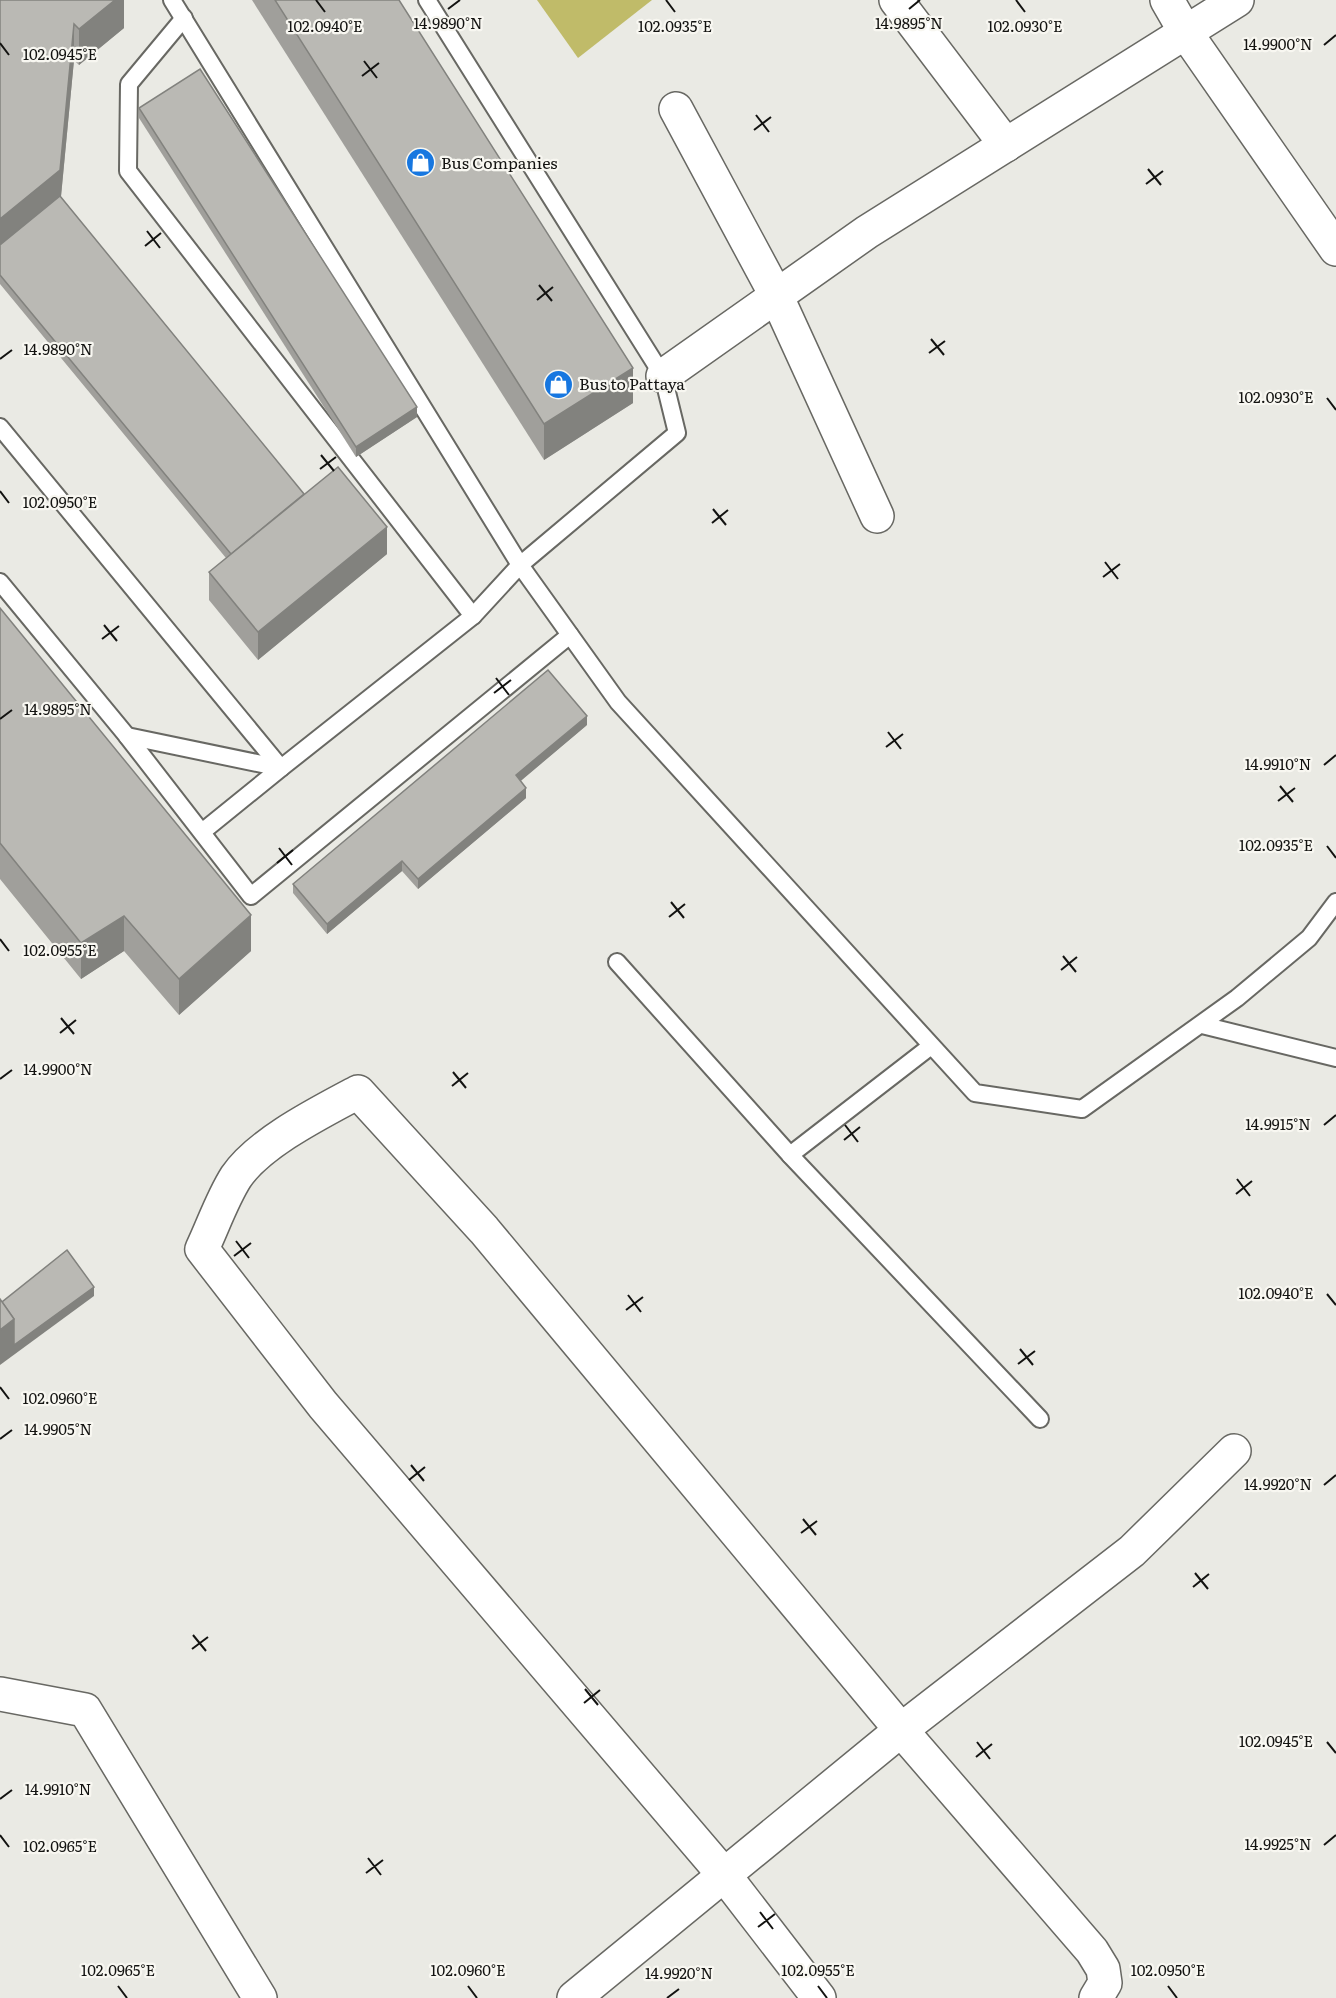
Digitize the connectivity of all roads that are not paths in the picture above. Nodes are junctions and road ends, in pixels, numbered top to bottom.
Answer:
1 (172, 0) edge
2 (426, 0) edge
3 (896, 0) edge
4 (1167, 0) edge
5 (1237, 0) edge
6 (184, 18) junction
7 (1186, 33) junction
8 (676, 109) dead end
9 (1005, 145) junction
10 (1336, 249) edge
11 (776, 295) junction
12 (663, 376) junction
13 (0, 427) edge
14 (877, 516) dead end
15 (520, 565) junction
16 (0, 582) edge
17 (473, 616) junction
18 (570, 635) junction
19 (127, 736) junction
20 (281, 768) junction
21 (202, 832) junction
22 (1336, 902) edge
23 (617, 962) dead end
24 (1203, 1025) junction
25 (931, 1046) junction
26 (1336, 1058) edge
27 (790, 1155) junction
28 (1040, 1419) dead end
29 (1234, 1451) dead end
30 (0, 1694) edge
31 (901, 1730) junction
32 (725, 1876) junction
33 (260, 1998) edge
34 (574, 1998) edge
35 (819, 1998) edge
36 (1096, 1998) edge

1 - 6 lane
2 - 12 lane
3 - 9 street
4 - 7 street
5 - 7 street
6 - 15 lane
6 - 17 lane
7 - 9 street
7 - 10 street
8 - 11 street
9 - 11 street
11 - 12 street
11 - 14 street
12 - 15 lane
13 - 20 lane
15 - 17 lane
15 - 18 lane
16 - 19 lane
17 - 20 lane
18 - 21 lane
18 - 25 lane
19 - 20 lane
19 - 21 lane
20 - 21 lane
22 - 24 lane
23 - 27 lane
24 - 25 lane
24 - 26 lane
25 - 27 lane
27 - 28 lane
29 - 31 street
30 - 33 street
31 - 32 street
31 - 32 street
31 - 36 street
32 - 34 street
32 - 35 street

